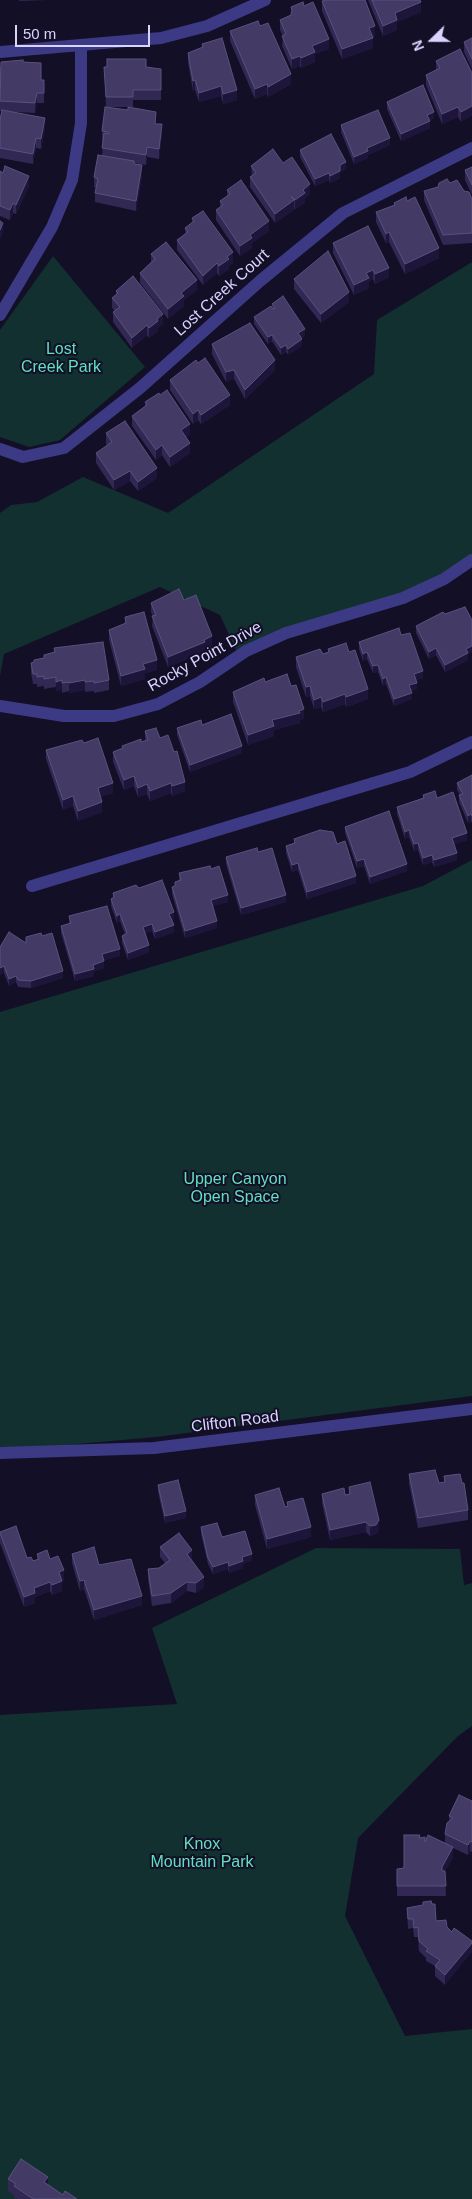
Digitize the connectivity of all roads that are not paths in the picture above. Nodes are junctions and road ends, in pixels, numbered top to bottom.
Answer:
1 (265, 0) edge
2 (81, 45) junction
3 (0, 52) edge
4 (472, 148) edge
5 (0, 316) edge
6 (0, 449) edge
7 (472, 560) edge
8 (0, 706) edge
9 (472, 742) edge
10 (32, 886) dead end
11 (472, 1409) edge
12 (0, 1453) edge

1 - 2 street
2 - 3 street
2 - 5 street
4 - 6 street, Lost Creek Court
7 - 8 street, Rocky Point Drive
9 - 10 street
11 - 12 street, Clifton Road

